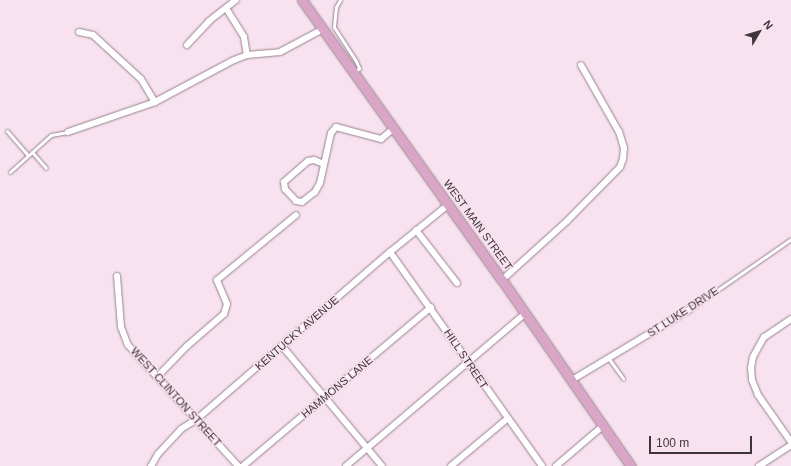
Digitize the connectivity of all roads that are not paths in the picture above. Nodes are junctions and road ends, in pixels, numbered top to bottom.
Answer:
1 (236, 0) edge
2 (302, 0) edge
3 (340, 0) edge
4 (226, 8) junction
5 (323, 29) junction
6 (79, 32) dead end
7 (187, 45) dead end
8 (247, 55) junction
9 (581, 65) dead end
10 (355, 73) junction
11 (155, 102) junction
12 (394, 129) junction
13 (7, 131) dead end
14 (68, 132) joint
15 (30, 154) junction
16 (324, 164) junction
17 (46, 168) dead end
18 (10, 172) dead end
19 (449, 204) junction
20 (296, 215) dead end
21 (416, 230) junction
22 (791, 239) edge
23 (390, 252) junction
24 (117, 276) dead end
25 (502, 280) junction
26 (458, 283) dead end
27 (431, 307) junction
28 (690, 309) joint
29 (526, 313) junction
30 (791, 319) edge
31 (282, 346) junction
32 (609, 359) junction
33 (468, 362) junction
34 (158, 376) junction
35 (623, 378) dead end
36 (572, 380) junction
37 (324, 398) junction
38 (197, 419) junction
39 (507, 419) junction
40 (604, 425) junction
41 (791, 442) edge
42 (791, 446) edge
43 (367, 448) junction
44 (151, 466) edge
45 (238, 466) edge
46 (243, 466) edge
47 (346, 466) edge
48 (382, 466) edge
49 (451, 466) edge
50 (542, 466) edge
51 (556, 466) edge
52 (631, 466) edge
53 (759, 466) edge

1 - 4 street
2 - 5 main road, WEST MAIN STREET
3 - 10 lane
4 - 7 street
4 - 8 street
5 - 8 street
5 - 10 main road, WEST MAIN STREET
6 - 11 street
8 - 11 street
9 - 25 street
10 - 12 main road, WEST MAIN STREET
11 - 14 street
12 - 16 street
12 - 19 main road, WEST MAIN STREET
13 - 15 lane
14 - 15 lane
15 - 17 lane
15 - 18 lane
16 - 16 street
19 - 21 street, KENTUCKY AVENUE
19 - 25 main road, WEST MAIN STREET
20 - 34 street
21 - 23 street, KENTUCKY AVENUE
21 - 26 street
22 - 28 lane, ST LUKE DRIVE
23 - 27 street, HILL STREET
23 - 31 street, KENTUCKY AVENUE
24 - 34 street, WEST CLINTON STREET
25 - 29 main road, WEST MAIN STREET
27 - 33 street, HILL STREET
27 - 37 street, HAMMONS LANE
28 - 32 street, ST LUKE DRIVE
29 - 33 street
29 - 36 main road, WEST MAIN STREET
30 - 41 street
31 - 37 street
31 - 38 street, KENTUCKY AVENUE
32 - 35 lane
32 - 36 street, ST LUKE DRIVE
33 - 39 street, HILL STREET
33 - 43 street
34 - 38 street, WEST CLINTON STREET
36 - 40 main road, WEST MAIN STREET
37 - 43 street
37 - 46 street, HAMMONS LANE
38 - 44 street, KENTUCKY AVENUE
38 - 45 street, WEST CLINTON STREET
39 - 49 street
39 - 50 street, HILL STREET
40 - 51 street
40 - 52 main road, WEST MAIN STREET
42 - 53 street
43 - 47 street
43 - 48 street

